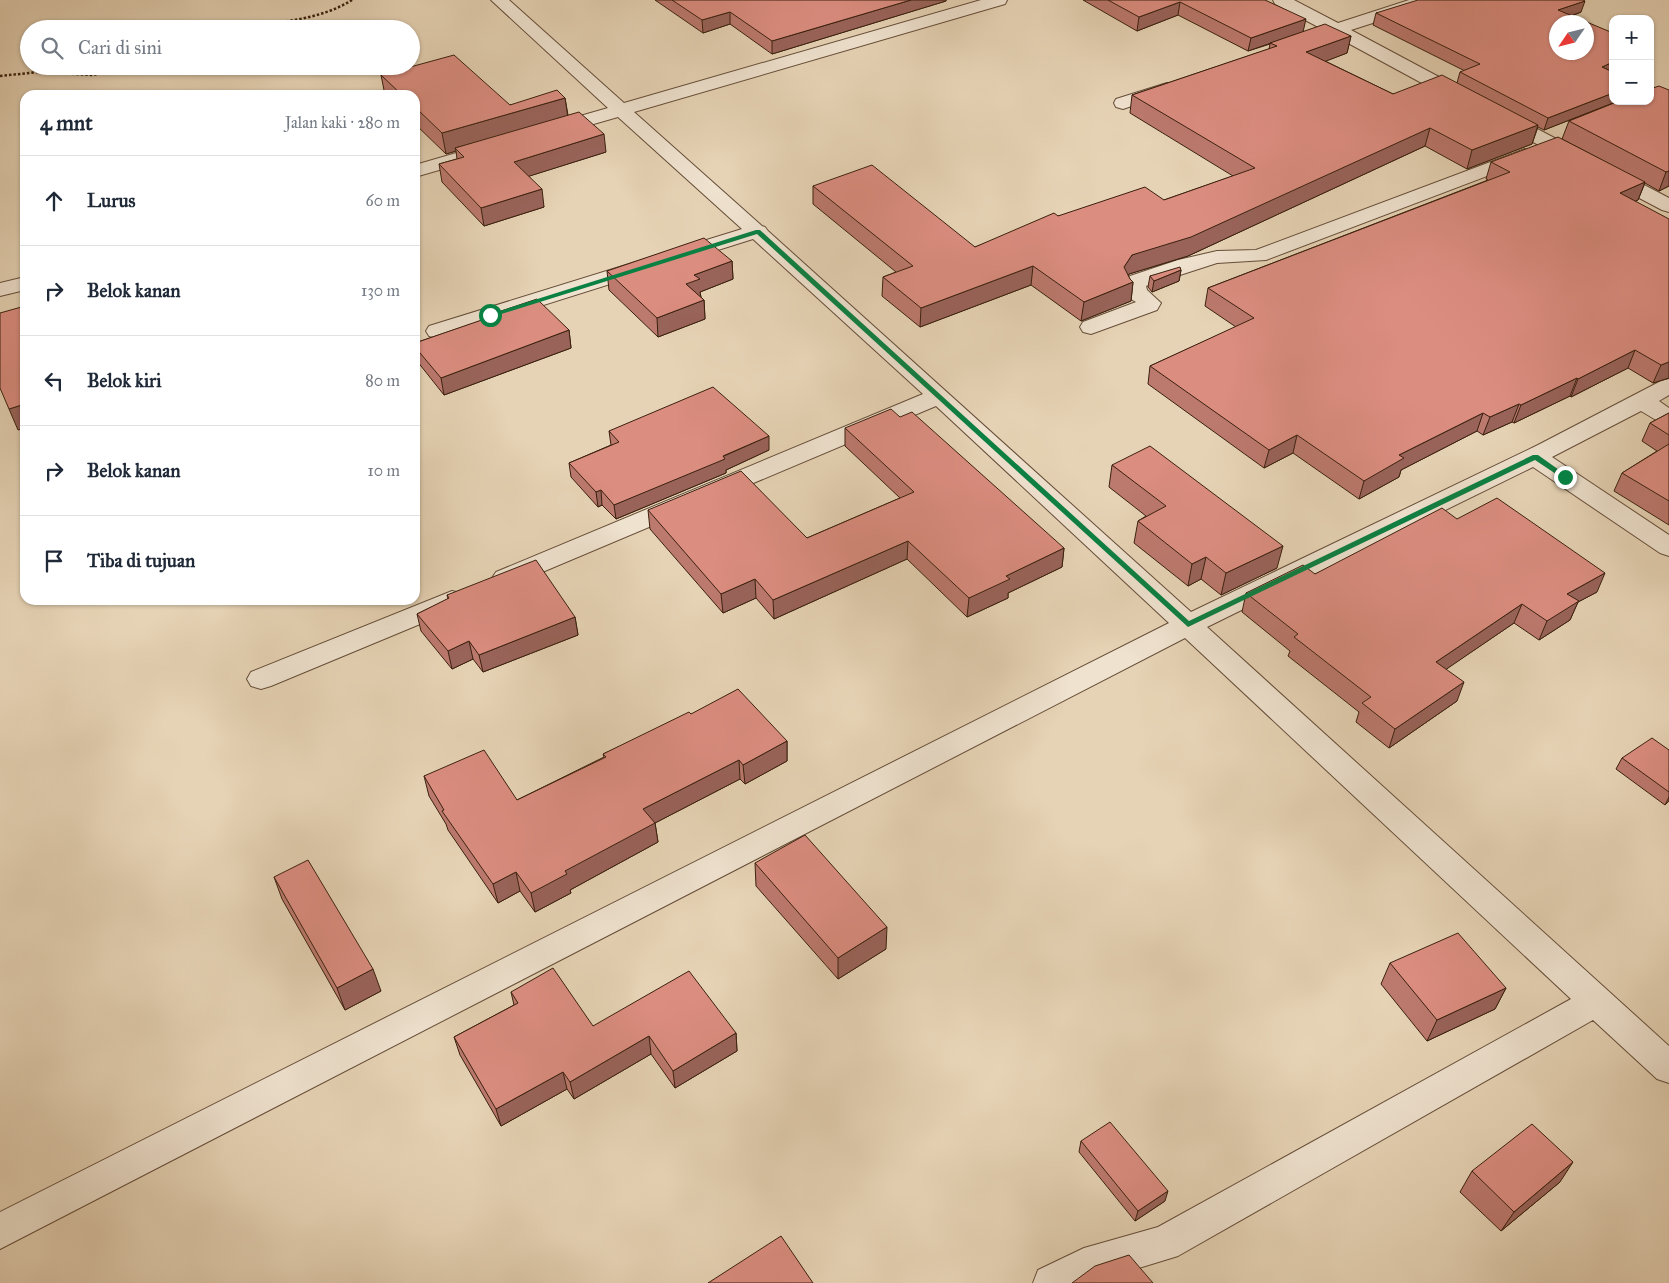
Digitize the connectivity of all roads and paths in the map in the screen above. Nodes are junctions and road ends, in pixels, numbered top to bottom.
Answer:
1 (352, 0) edge
2 (499, 0) edge
3 (999, 0) edge
4 (1281, 0) edge
5 (1426, 0) edge
6 (283, 20) edge
7 (1336, 29) junction
8 (1308, 39) edge
9 (20, 74) edge
10 (0, 76) edge
11 (1179, 84) edge
12 (1123, 103) dead end
13 (620, 110) junction
14 (536, 135) edge
15 (1551, 139) junction
16 (508, 143) edge
17 (420, 169) edge
18 (1669, 206) edge
19 (758, 231) junction
20 (20, 284) edge
21 (0, 290) edge
22 (1091, 327) dead end
23 (437, 331) dead end
24 (1669, 386) edge
25 (939, 396) junction
26 (1642, 401) junction
27 (1669, 418) edge
28 (1535, 457) junction
29 (1669, 547) edge
30 (1188, 624) junction
31 (261, 679) dead end
32 (1595, 1002) junction
33 (1669, 1068) edge
34 (0, 1231) edge
35 (1052, 1283) edge

1 - 6 path
2 - 13 street
3 - 13 street
4 - 7 street
5 - 7 street
7 - 8 street
7 - 15 street
9 - 10 path
11 - 12 street
13 - 14 street
13 - 19 street
15 - 18 street
15 - 22 street
16 - 17 street
19 - 23 street
19 - 25 street
20 - 21 street
24 - 26 street
25 - 30 street
25 - 31 street
26 - 27 street
26 - 28 street
28 - 29 street
28 - 30 street
30 - 32 street
30 - 34 street
32 - 33 street
32 - 35 street

